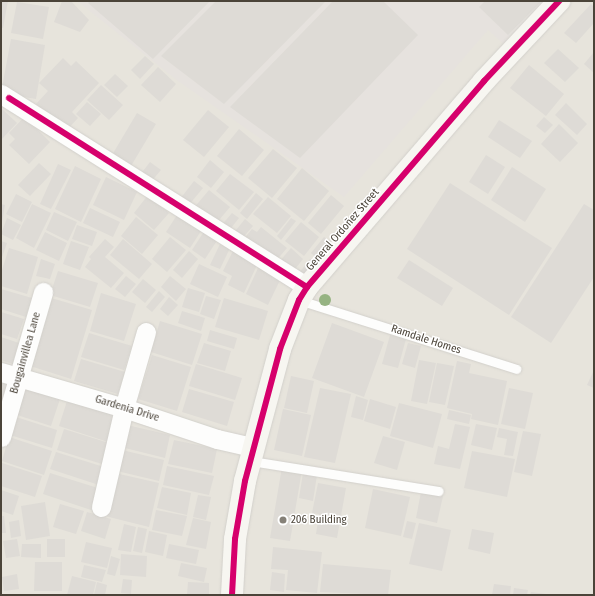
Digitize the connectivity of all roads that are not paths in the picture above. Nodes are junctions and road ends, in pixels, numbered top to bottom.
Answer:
1 (559, 1) edge
2 (5, 96) edge
3 (43, 292) dead end
4 (303, 293) junction
5 (146, 332) dead end
6 (516, 369) dead end
7 (1, 372) edge
8 (20, 378) junction
9 (124, 408) junction
10 (1, 437) edge
11 (251, 454) junction
12 (439, 491) dead end
13 (101, 507) dead end
14 (232, 595) edge

1 - 4 main road, General Ordoñez Street
2 - 4 street
3 - 8 street, Bougainvillea Lane
4 - 6 lane, Ramdale Homes
4 - 11 main road, General Ordoñez Street
5 - 9 street
7 - 8 street, Gardenia Drive
8 - 9 street, Gardenia Drive
8 - 10 street, Bougainvillea Lane
9 - 11 street, Gardenia Drive
9 - 13 street
11 - 12 lane
11 - 14 main road, General Ordoñez Street

